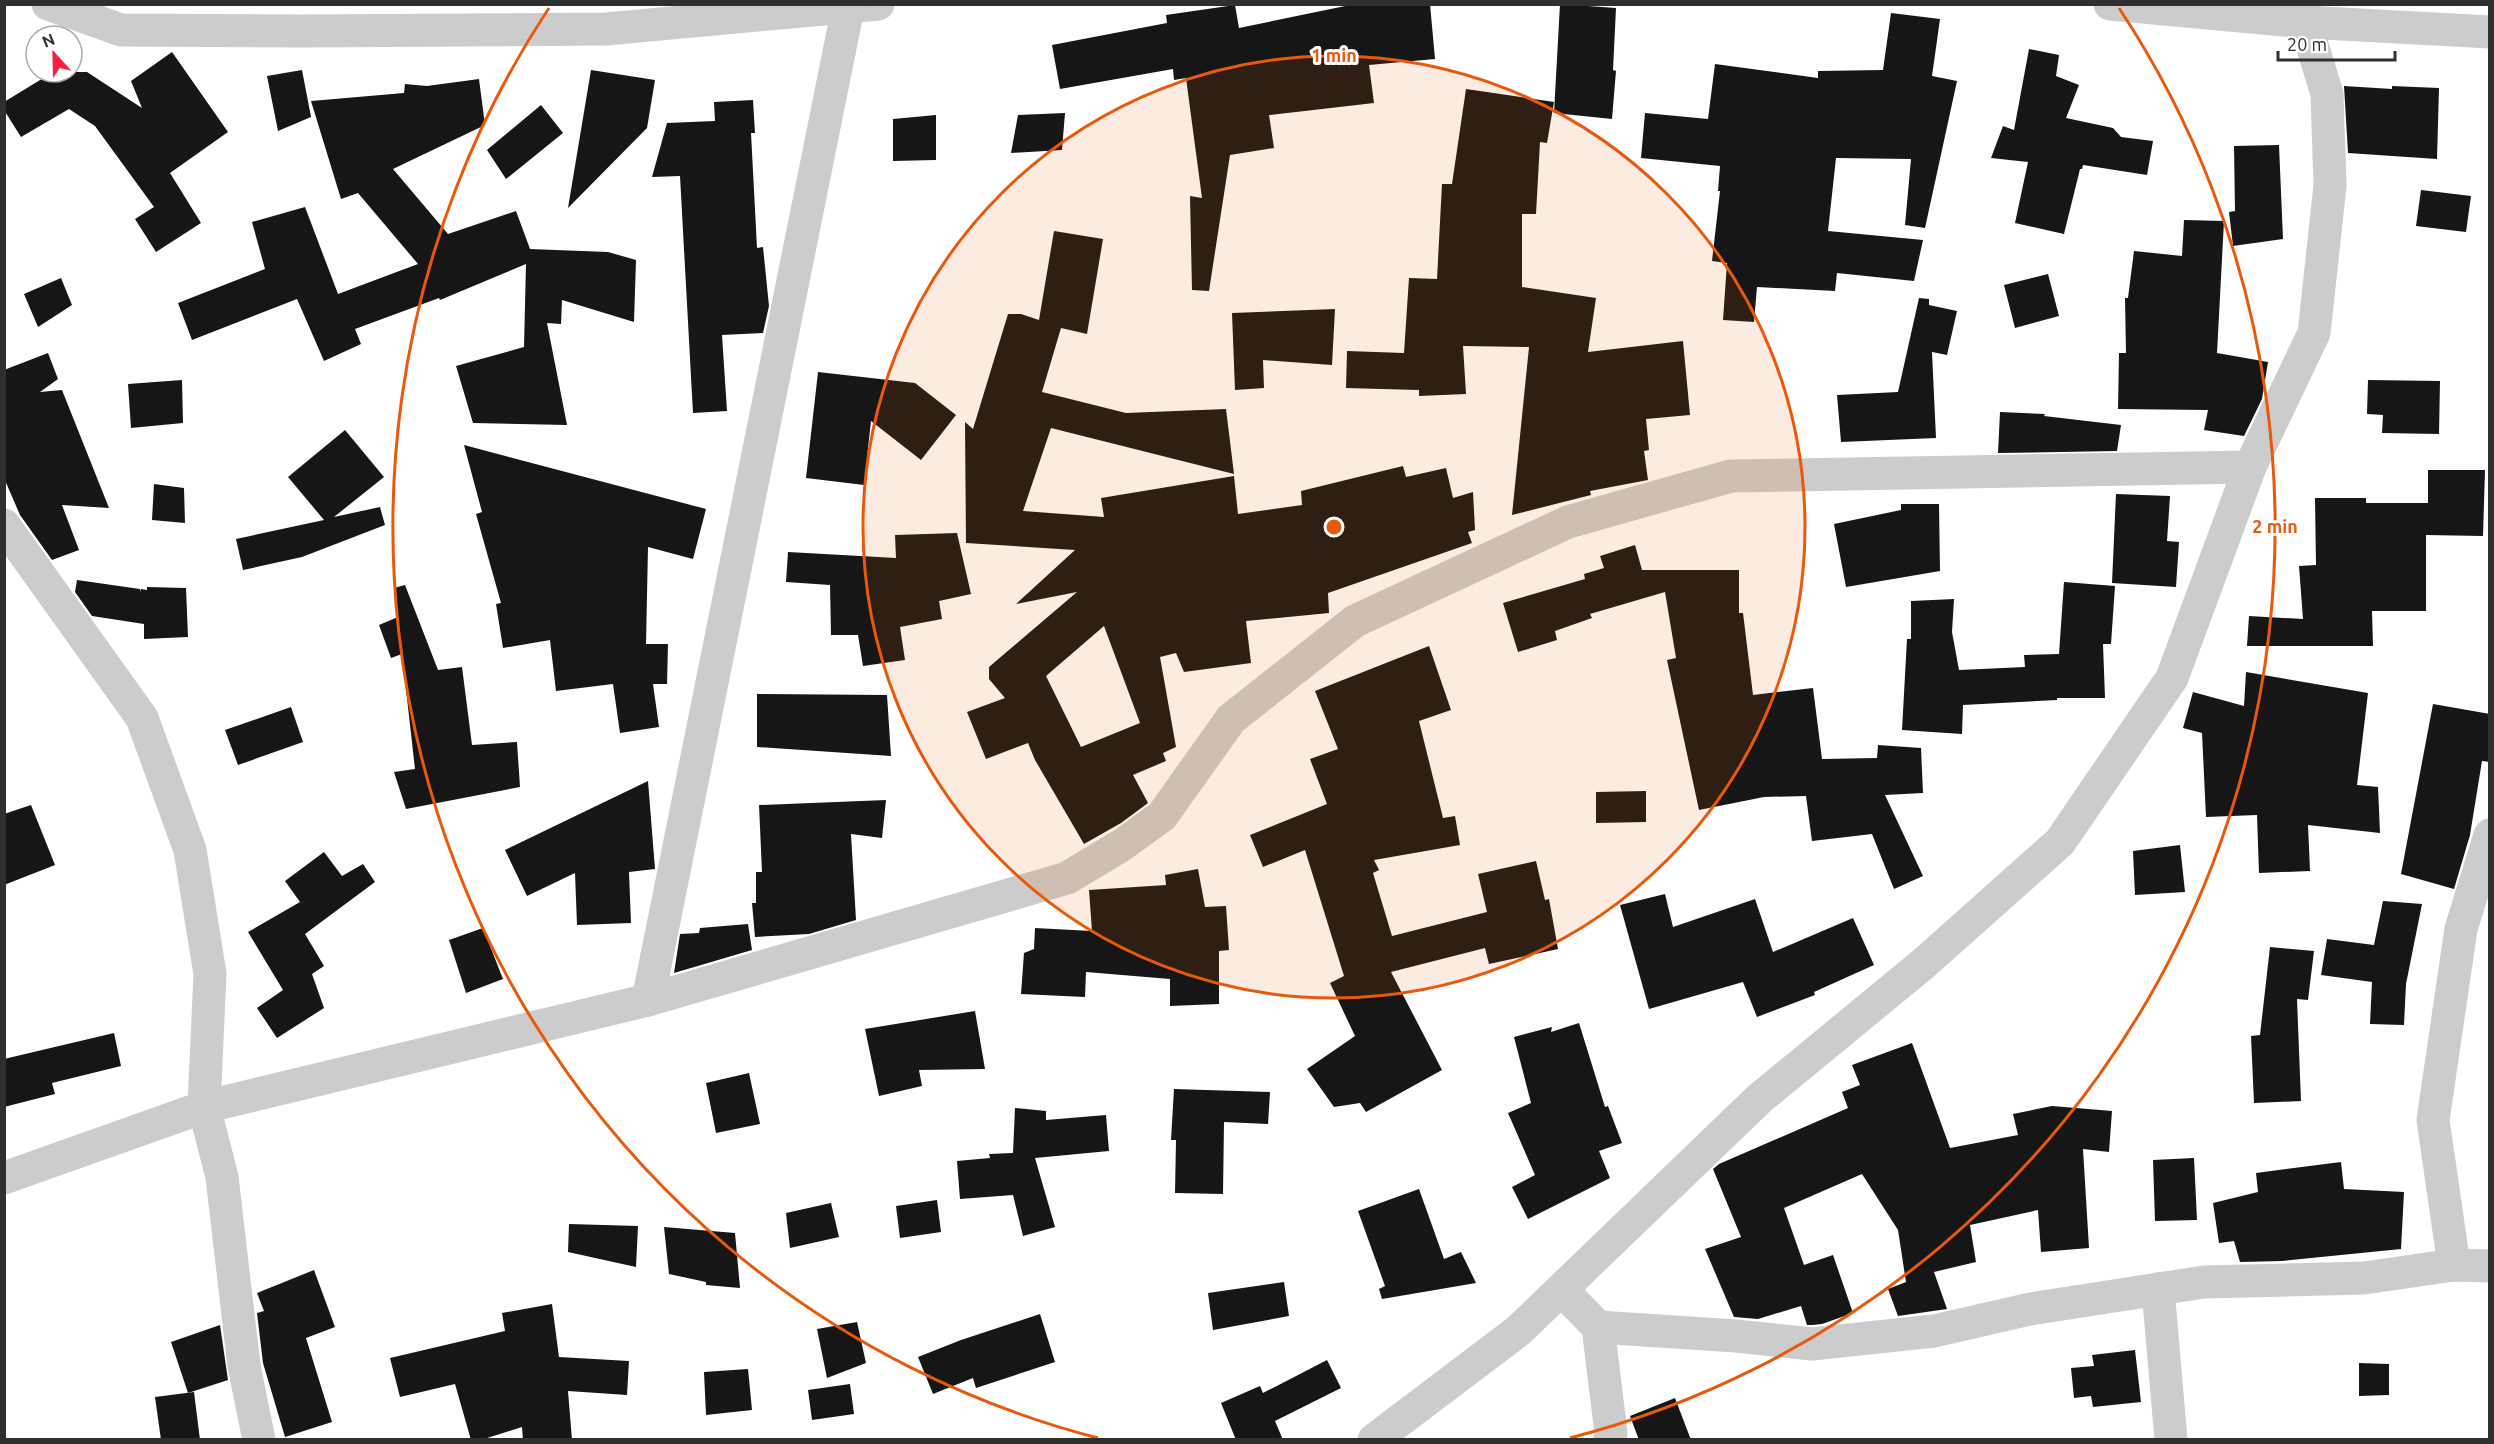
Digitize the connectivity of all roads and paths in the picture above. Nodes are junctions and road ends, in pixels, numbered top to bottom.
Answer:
1 (48, 4) edge
2 (2110, 4) edge
3 (863, 6) edge
4 (2305, 13) edge
5 (2490, 32) edge
6 (2250, 467) junction
7 (4, 525) edge
8 (2490, 835) edge
9 (648, 1000) junction
10 (204, 1107) junction
11 (4, 1178) edge
12 (2454, 1265) junction
13 (2490, 1266) edge
14 (2158, 1289) junction
15 (1562, 1290) junction
16 (1598, 1327) junction
17 (259, 1440) edge
18 (1374, 1440) edge
19 (1610, 1440) edge
20 (2171, 1440) edge

1 - 3 street
2 - 4 street
3 - 9 street
4 - 5 street
4 - 6 street
6 - 9 street
6 - 15 street
7 - 10 street
8 - 12 street
9 - 10 street
10 - 11 street
10 - 17 street
12 - 13 street
12 - 14 street
14 - 16 street
14 - 20 street
15 - 16 street
15 - 18 street
16 - 19 street

